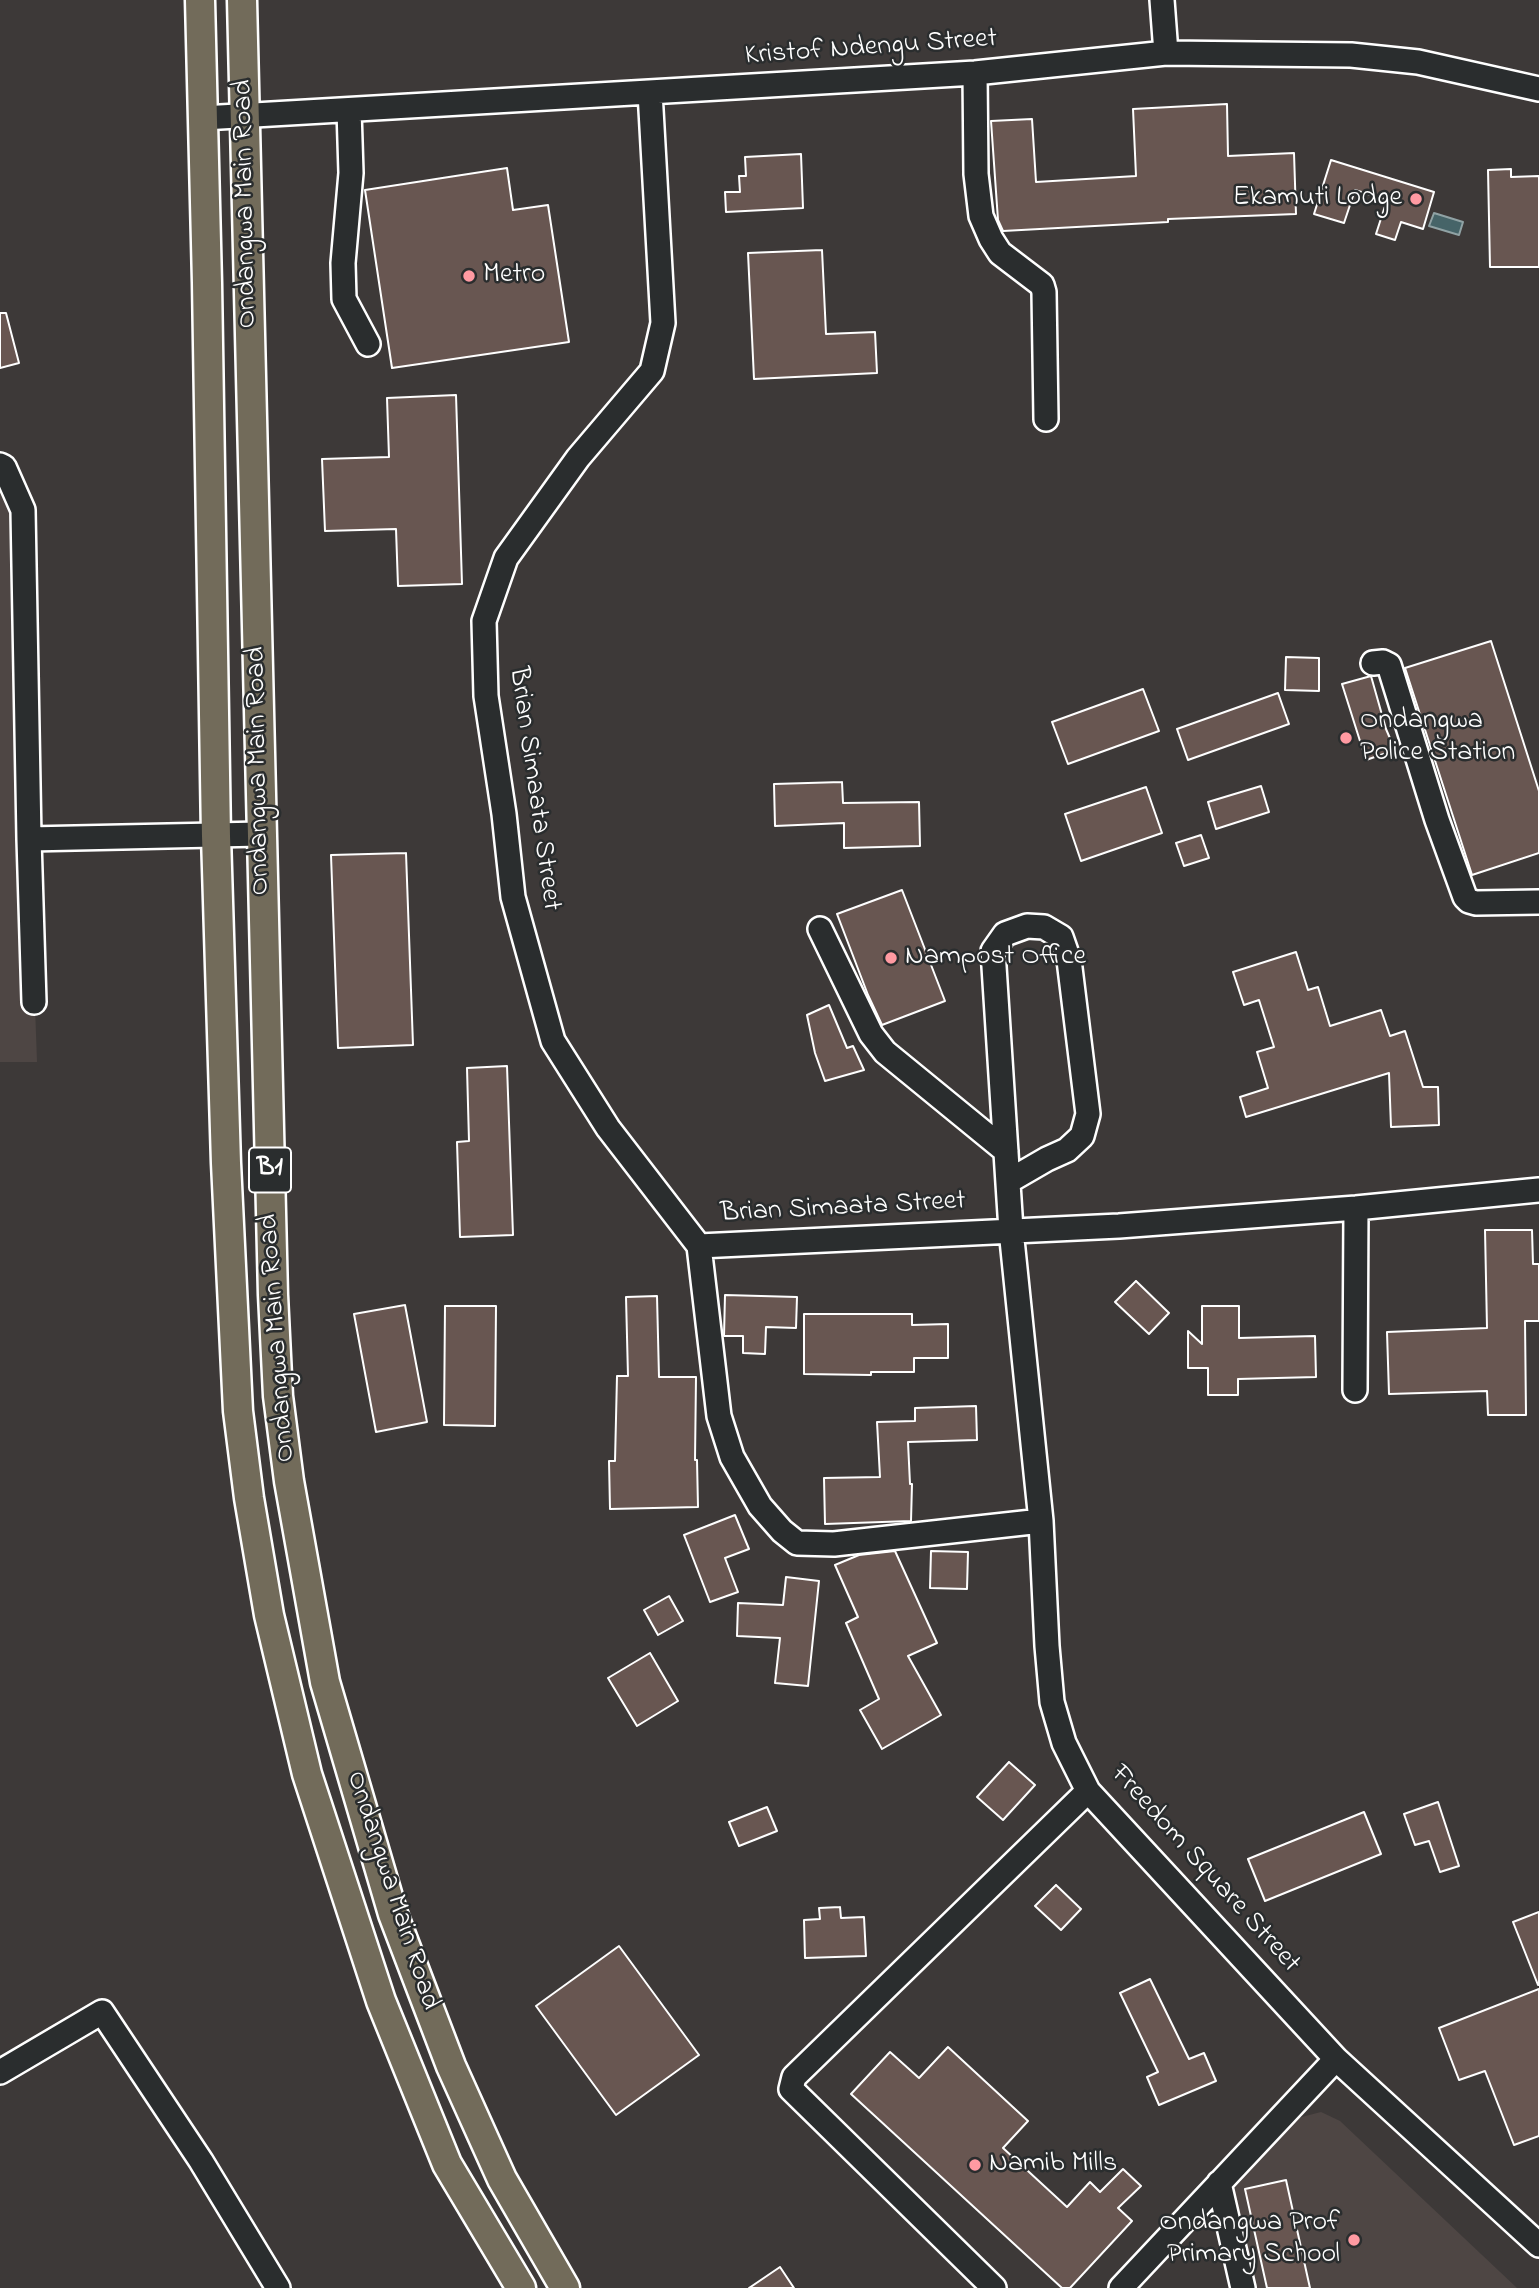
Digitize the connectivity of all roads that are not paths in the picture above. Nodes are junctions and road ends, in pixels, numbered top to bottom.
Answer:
1 (200, 0) edge
2 (242, 0) edge
3 (1162, 0) edge
4 (1166, 53) junction
5 (975, 73) junction
6 (1539, 89) edge
7 (650, 92) junction
8 (349, 110) junction
9 (245, 116) junction
10 (203, 118) junction
11 (368, 344) dead end
12 (1046, 419) dead end
13 (0, 466) edge
14 (1373, 663) dead end
15 (261, 834) junction
16 (216, 836) junction
17 (29, 839) junction
18 (1539, 902) edge
19 (820, 929) dead end
20 (34, 1002) dead end
21 (1006, 1151) junction
22 (1009, 1181) junction
23 (1539, 1189) edge
24 (1356, 1208) junction
25 (1011, 1230) junction
26 (699, 1246) junction
27 (1355, 1390) dead end
28 (1041, 1521) junction
29 (1088, 1791) junction
30 (1336, 2059) junction
31 (0, 2072) edge
32 (1219, 2183) junction
33 (1539, 2245) edge
34 (278, 2288) edge
35 (521, 2288) edge
36 (565, 2288) edge
37 (994, 2288) edge
38 (1121, 2288) edge
39 (1243, 2288) edge

1 - 10 main road, Ondangwa Main Road / B1
2 - 9 main road, Ondangwa Main Road / B1
3 - 4 street
4 - 5 street, Kristof Ndengu Street
4 - 6 street, Kristof Ndengu Street
5 - 7 street, Kristof Ndengu Street
5 - 12 street
7 - 8 street, Kristof Ndengu Street
7 - 26 street, Brian Simaata Street
8 - 9 street, Kristof Ndengu Street
8 - 11 street
9 - 10 street, Kristof Ndengu Street
9 - 15 main road, Ondangwa Main Road / B1
10 - 16 main road, Ondangwa Main Road / B1
13 - 17 street
14 - 18 street
15 - 16 street
15 - 36 main road, Ondangwa Main Road / B1
16 - 17 street
16 - 35 main road, Ondangwa Main Road / B1
17 - 20 street
19 - 21 street
21 - 22 street, Freedom Square Street
21 - 22 street, Freedom Square Street
22 - 25 street, Freedom Square Street
23 - 24 street, Brian Simaata Street
24 - 25 street, Brian Simaata Street
24 - 27 street
25 - 26 street, Brian Simaata Street
25 - 28 street, Freedom Square Street
26 - 28 street
28 - 29 street, Freedom Square Street
29 - 30 street, Freedom Square Street
29 - 37 street
30 - 32 street
30 - 33 street, Freedom Square Street
31 - 34 street
32 - 38 street
32 - 39 street

